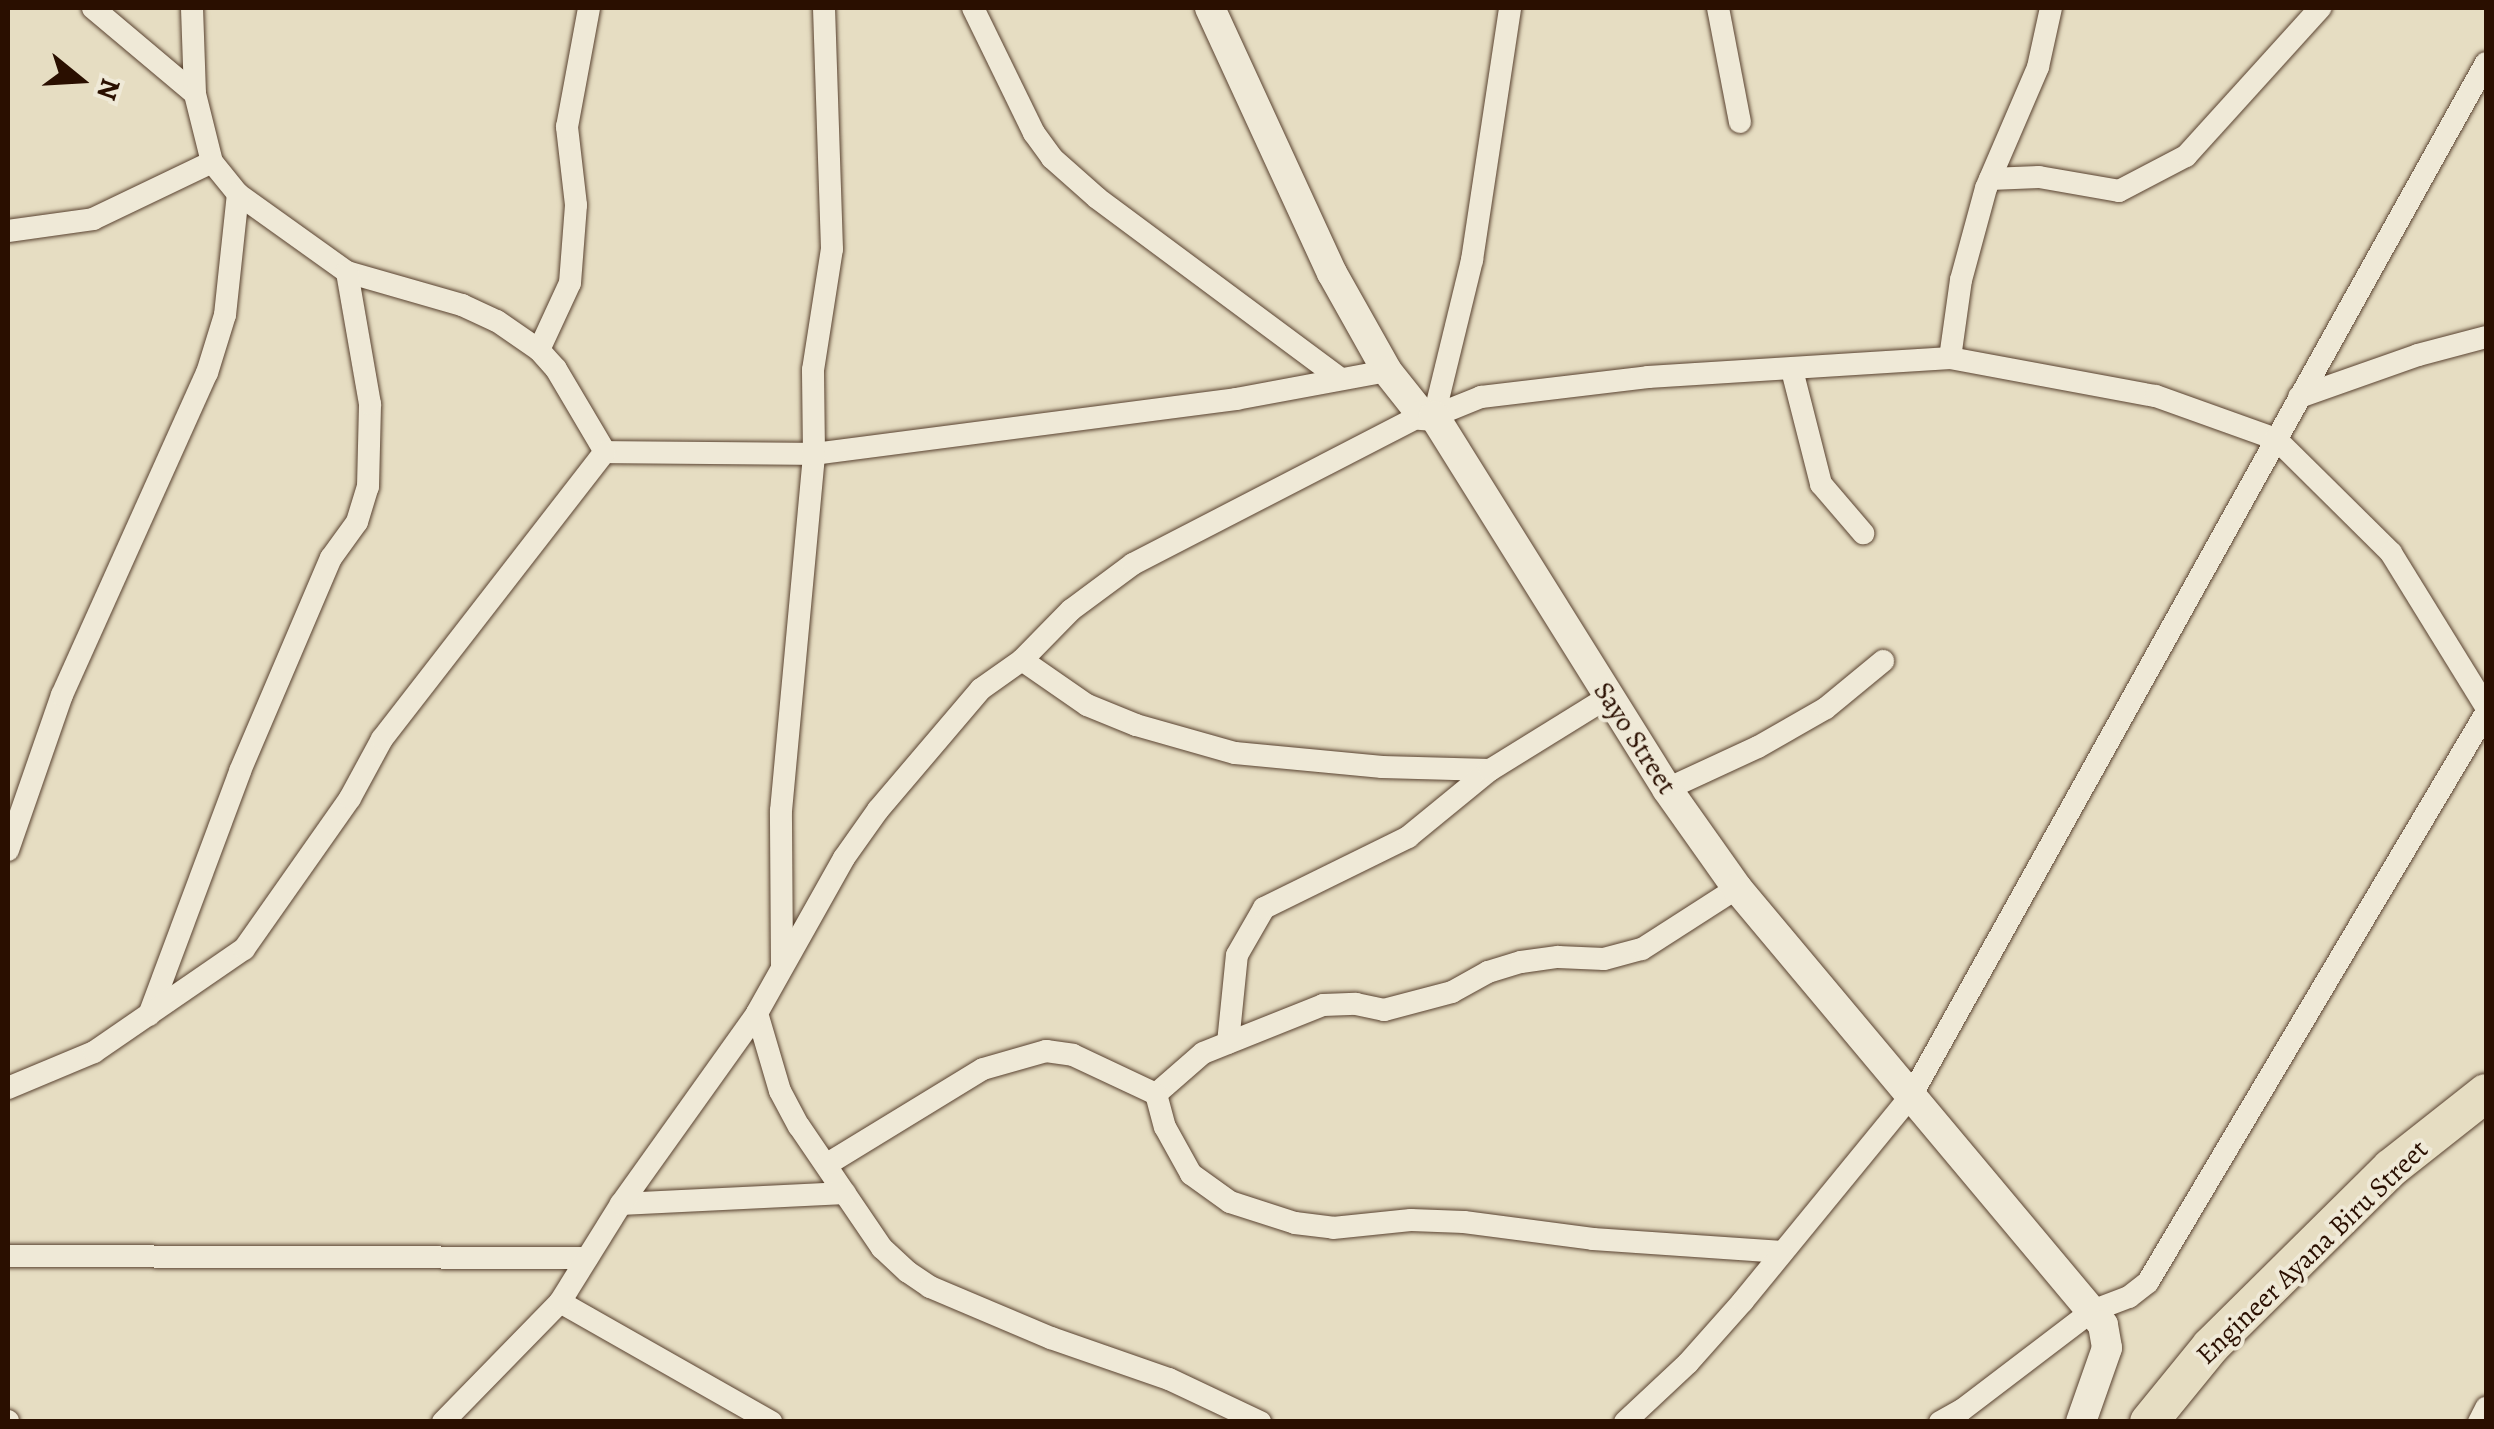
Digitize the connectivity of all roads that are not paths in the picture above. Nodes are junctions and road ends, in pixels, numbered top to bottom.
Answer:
1 (93, 8) edge
2 (192, 8) edge
3 (589, 8) edge
4 (824, 8) edge
5 (973, 8) edge
6 (1210, 8) edge
7 (1510, 8) edge
8 (1718, 8) edge
9 (2051, 8) edge
10 (2320, 8) edge
11 (2486, 64) edge
12 (195, 94) junction
13 (1740, 122) dead end
14 (212, 162) junction
15 (1990, 179) junction
16 (238, 194) junction
17 (8, 232) edge
18 (346, 272) junction
19 (2486, 337) edge
20 (540, 350) junction
21 (1950, 358) junction
22 (1792, 370) junction
23 (1387, 371) junction
24 (1340, 378) junction
25 (2299, 397) junction
26 (1428, 416) junction
27 (2276, 438) junction
28 (606, 452) junction
29 (814, 454) junction
30 (1863, 534) dead end
31 (1022, 660) junction
32 (1883, 661) dead end
33 (1608, 697) junction
34 (2486, 710) edge
35 (1490, 770) junction
36 (1667, 789) junction
37 (8, 850) edge
38 (1737, 888) junction
39 (782, 970) junction
40 (758, 1012) junction
41 (149, 1015) junction
42 (1228, 1043) junction
43 (8, 1088) edge
44 (1156, 1094) junction
45 (2486, 1094) edge
46 (1911, 1096) junction
47 (829, 1164) junction
48 (845, 1193) junction
49 (620, 1204) junction
50 (1783, 1252) junction
51 (8, 1256) edge
52 (587, 1258) junction
53 (560, 1302) junction
54 (2092, 1311) junction
55 (2486, 1408) edge
56 (443, 1422) edge
57 (771, 1422) edge
58 (1260, 1422) edge
59 (1625, 1422) edge
60 (1940, 1422) edge
61 (2081, 1422) edge
62 (2149, 1422) edge
63 (2479, 1422) edge

1 - 12 street
2 - 12 street
3 - 20 street
4 - 29 street
5 - 24 street
6 - 23 street, Sayo Street
7 - 26 street
8 - 13 street
9 - 15 street
10 - 15 street
11 - 25 street
12 - 14 street
14 - 16 street
14 - 17 street
15 - 21 street
16 - 18 street
16 - 37 street
18 - 20 street
18 - 41 street
19 - 25 street
20 - 28 street
21 - 22 street
21 - 27 street
22 - 26 street
22 - 30 street
23 - 24 street
23 - 26 street, Sayo Street
24 - 29 street
25 - 27 street
26 - 31 street
26 - 33 street, Sayo Street
27 - 34 street
27 - 46 street
28 - 29 street
28 - 41 street
29 - 39 street
31 - 35 street
31 - 39 street
32 - 36 street
33 - 35 street
33 - 36 street, Sayo Street
34 - 54 street
35 - 42 street
36 - 38 street, Sayo Street
38 - 42 street
38 - 46 street, Sayo Street
39 - 40 street
40 - 47 street
40 - 49 street
41 - 43 street
42 - 44 street
44 - 47 street
44 - 50 street
45 - 62 main road, Engineer Ayana Biru Street
46 - 50 street
46 - 54 street, Sayo Street
47 - 48 street
48 - 49 street
48 - 58 street
49 - 52 street
50 - 59 street
51 - 52 street
52 - 53 street
53 - 56 street
53 - 57 street
54 - 60 street
54 - 61 street, Sayo Street
55 - 63 street

